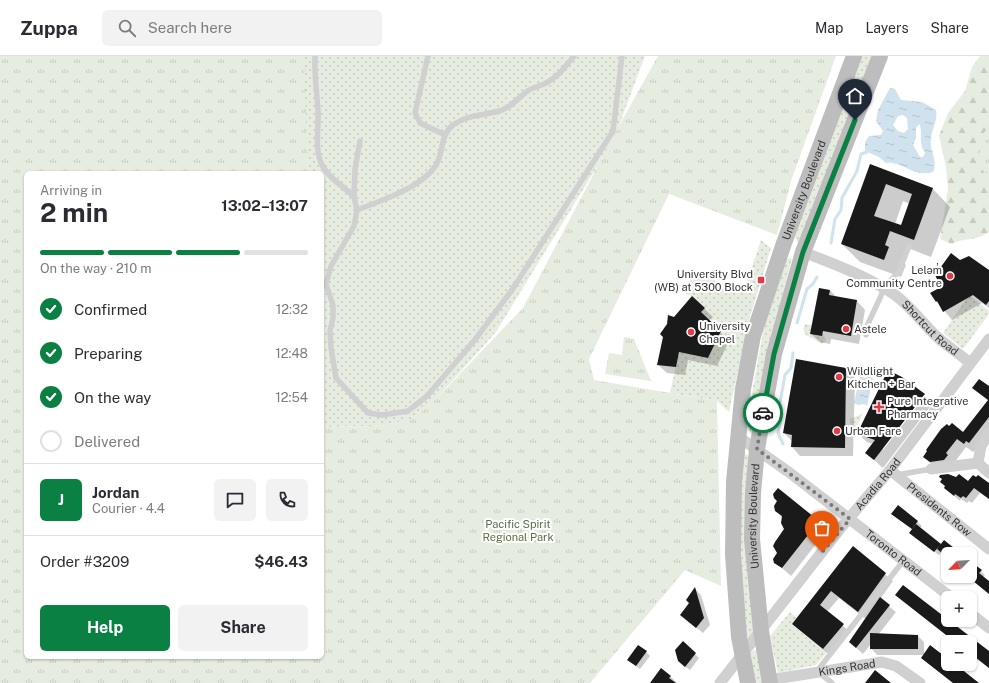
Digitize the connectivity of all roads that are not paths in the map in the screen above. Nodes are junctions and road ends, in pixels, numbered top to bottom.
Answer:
1 (314, 56) edge
2 (428, 56) edge
3 (574, 56) edge
4 (622, 56) edge
5 (854, 56) edge
6 (880, 56) edge
7 (445, 135) junction
8 (360, 142) dead end
9 (354, 198) junction
10 (357, 210) junction
11 (784, 243) junction
12 (909, 246) dead end
13 (803, 252) junction
14 (884, 288) junction
15 (866, 335) dead end
16 (989, 339) edge
17 (970, 363) junction
18 (989, 434) edge
19 (739, 437) junction
20 (757, 449) junction
21 (978, 463) junction
22 (931, 469) joint
23 (893, 472) junction
24 (989, 473) edge
25 (850, 519) junction
26 (989, 549) edge
27 (904, 560) junction
28 (943, 591) edge
29 (977, 619) edge
30 (989, 628) edge
31 (761, 631) junction
32 (742, 654) junction
33 (817, 671) junction
34 (769, 681) edge
35 (720, 683) edge
36 (748, 683) edge
37 (832, 683) edge
38 (920, 683) edge

1 - 9 lane
2 - 7 lane
3 - 7 lane
4 - 10 lane
5 - 11 main road, University Boulevard
6 - 13 main road, University Boulevard
7 - 10 lane
8 - 9 lane
9 - 10 lane
11 - 13 main road
11 - 19 main road, University Boulevard
12 - 14 lane
13 - 14 street, Shortcut Road
13 - 20 main road, University Boulevard
14 - 15 lane
14 - 17 street, Shortcut Road
16 - 17 street, Acadia Road
17 - 23 street, Acadia Road
18 - 21 street
19 - 20 street, Toronto Road
19 - 32 main road, University Boulevard
20 - 25 street, Toronto Road
20 - 31 main road, University Boulevard
21 - 22 street
21 - 24 street
22 - 23 lane
23 - 25 street, Acadia Road
23 - 26 street, Presidents Row
25 - 27 street, Toronto Road
25 - 31 street, Acadia Road
27 - 28 street, Toronto Road
27 - 33 lane
29 - 30 street
31 - 32 street, Acadia Road
31 - 34 main road, University Boulevard
32 - 35 street, Acadia Road
32 - 36 main road, University Boulevard
33 - 34 street, Kings Road
33 - 37 lane
33 - 38 street, Kings Road

